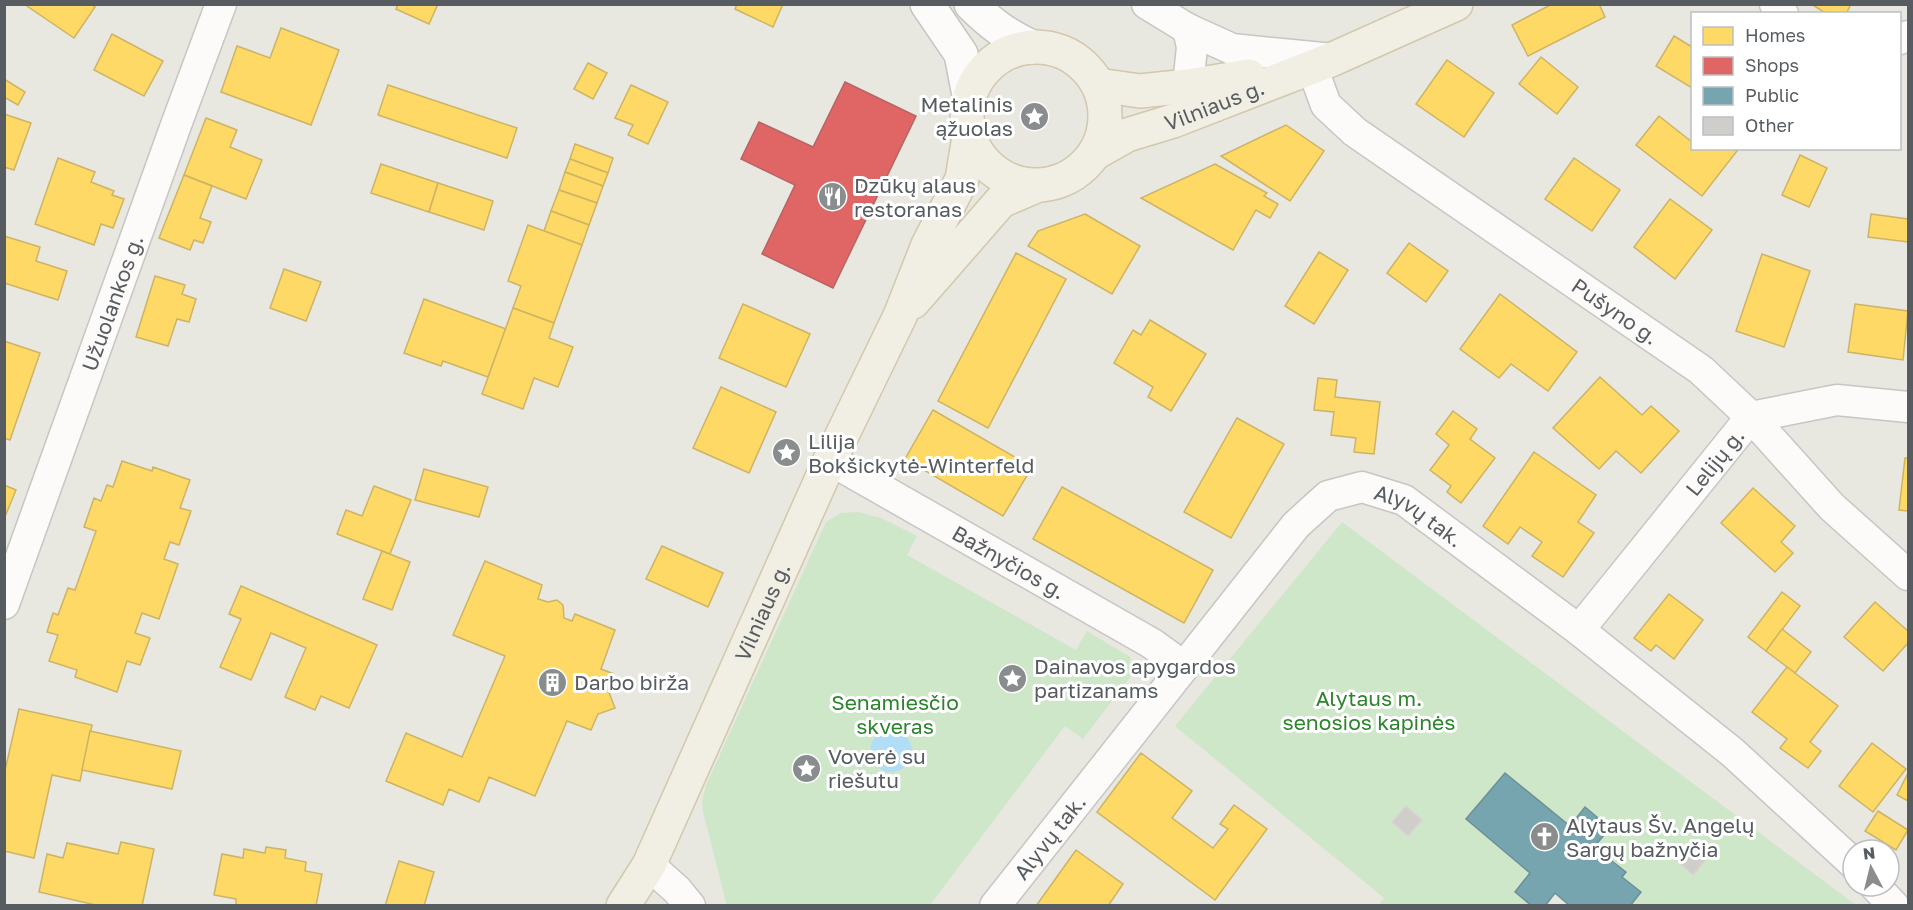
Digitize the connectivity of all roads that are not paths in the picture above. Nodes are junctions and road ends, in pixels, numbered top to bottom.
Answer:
1 (221, 4) edge
2 (927, 4) edge
3 (971, 4) edge
4 (1147, 4) edge
5 (1456, 4) edge
6 (1188, 29) junction
7 (1032, 47) junction
8 (1323, 63) junction
9 (1098, 85) junction
10 (1188, 87) junction
11 (969, 95) junction
12 (969, 137) junction
13 (1095, 153) junction
14 (1036, 186) junction
15 (900, 316) junction
16 (1908, 407) edge
17 (1751, 417) junction
18 (830, 460) junction
19 (1908, 575) edge
20 (4, 604) edge
21 (1579, 630) junction
22 (1183, 666) junction
23 (1841, 852) edge
24 (649, 866) junction
25 (622, 906) edge
26 (690, 906) edge
27 (995, 906) edge

1 - 20 street, Užuolankos g.
2 - 11 street
3 - 7 street
4 - 6 street
5 - 8 main road, Vilniaus g.
6 - 8 street
6 - 10 street
7 - 9 main road
7 - 11 main road
8 - 10 main road, Vilniaus g.
8 - 13 main road, Vilniaus g.
8 - 17 street, Pušyno g.
9 - 10 main road, Vilniaus g.
9 - 13 main road
11 - 12 main road
12 - 14 main road
12 - 15 main road, Vilniaus g.
13 - 14 main road
14 - 15 main road, Vilniaus g.
15 - 18 main road, Vilniaus g.
16 - 17 street, Lelijų g.
17 - 19 street, Pušyno g.
17 - 21 street, Lelijų g.
18 - 22 street, Bažnyčios g.
18 - 24 main road, Vilniaus g.
21 - 22 street, Alyvų tak.
21 - 23 street, Alyvų tak.
22 - 27 street, Alyvų tak.
24 - 25 main road, Vilniaus g.
24 - 26 street

